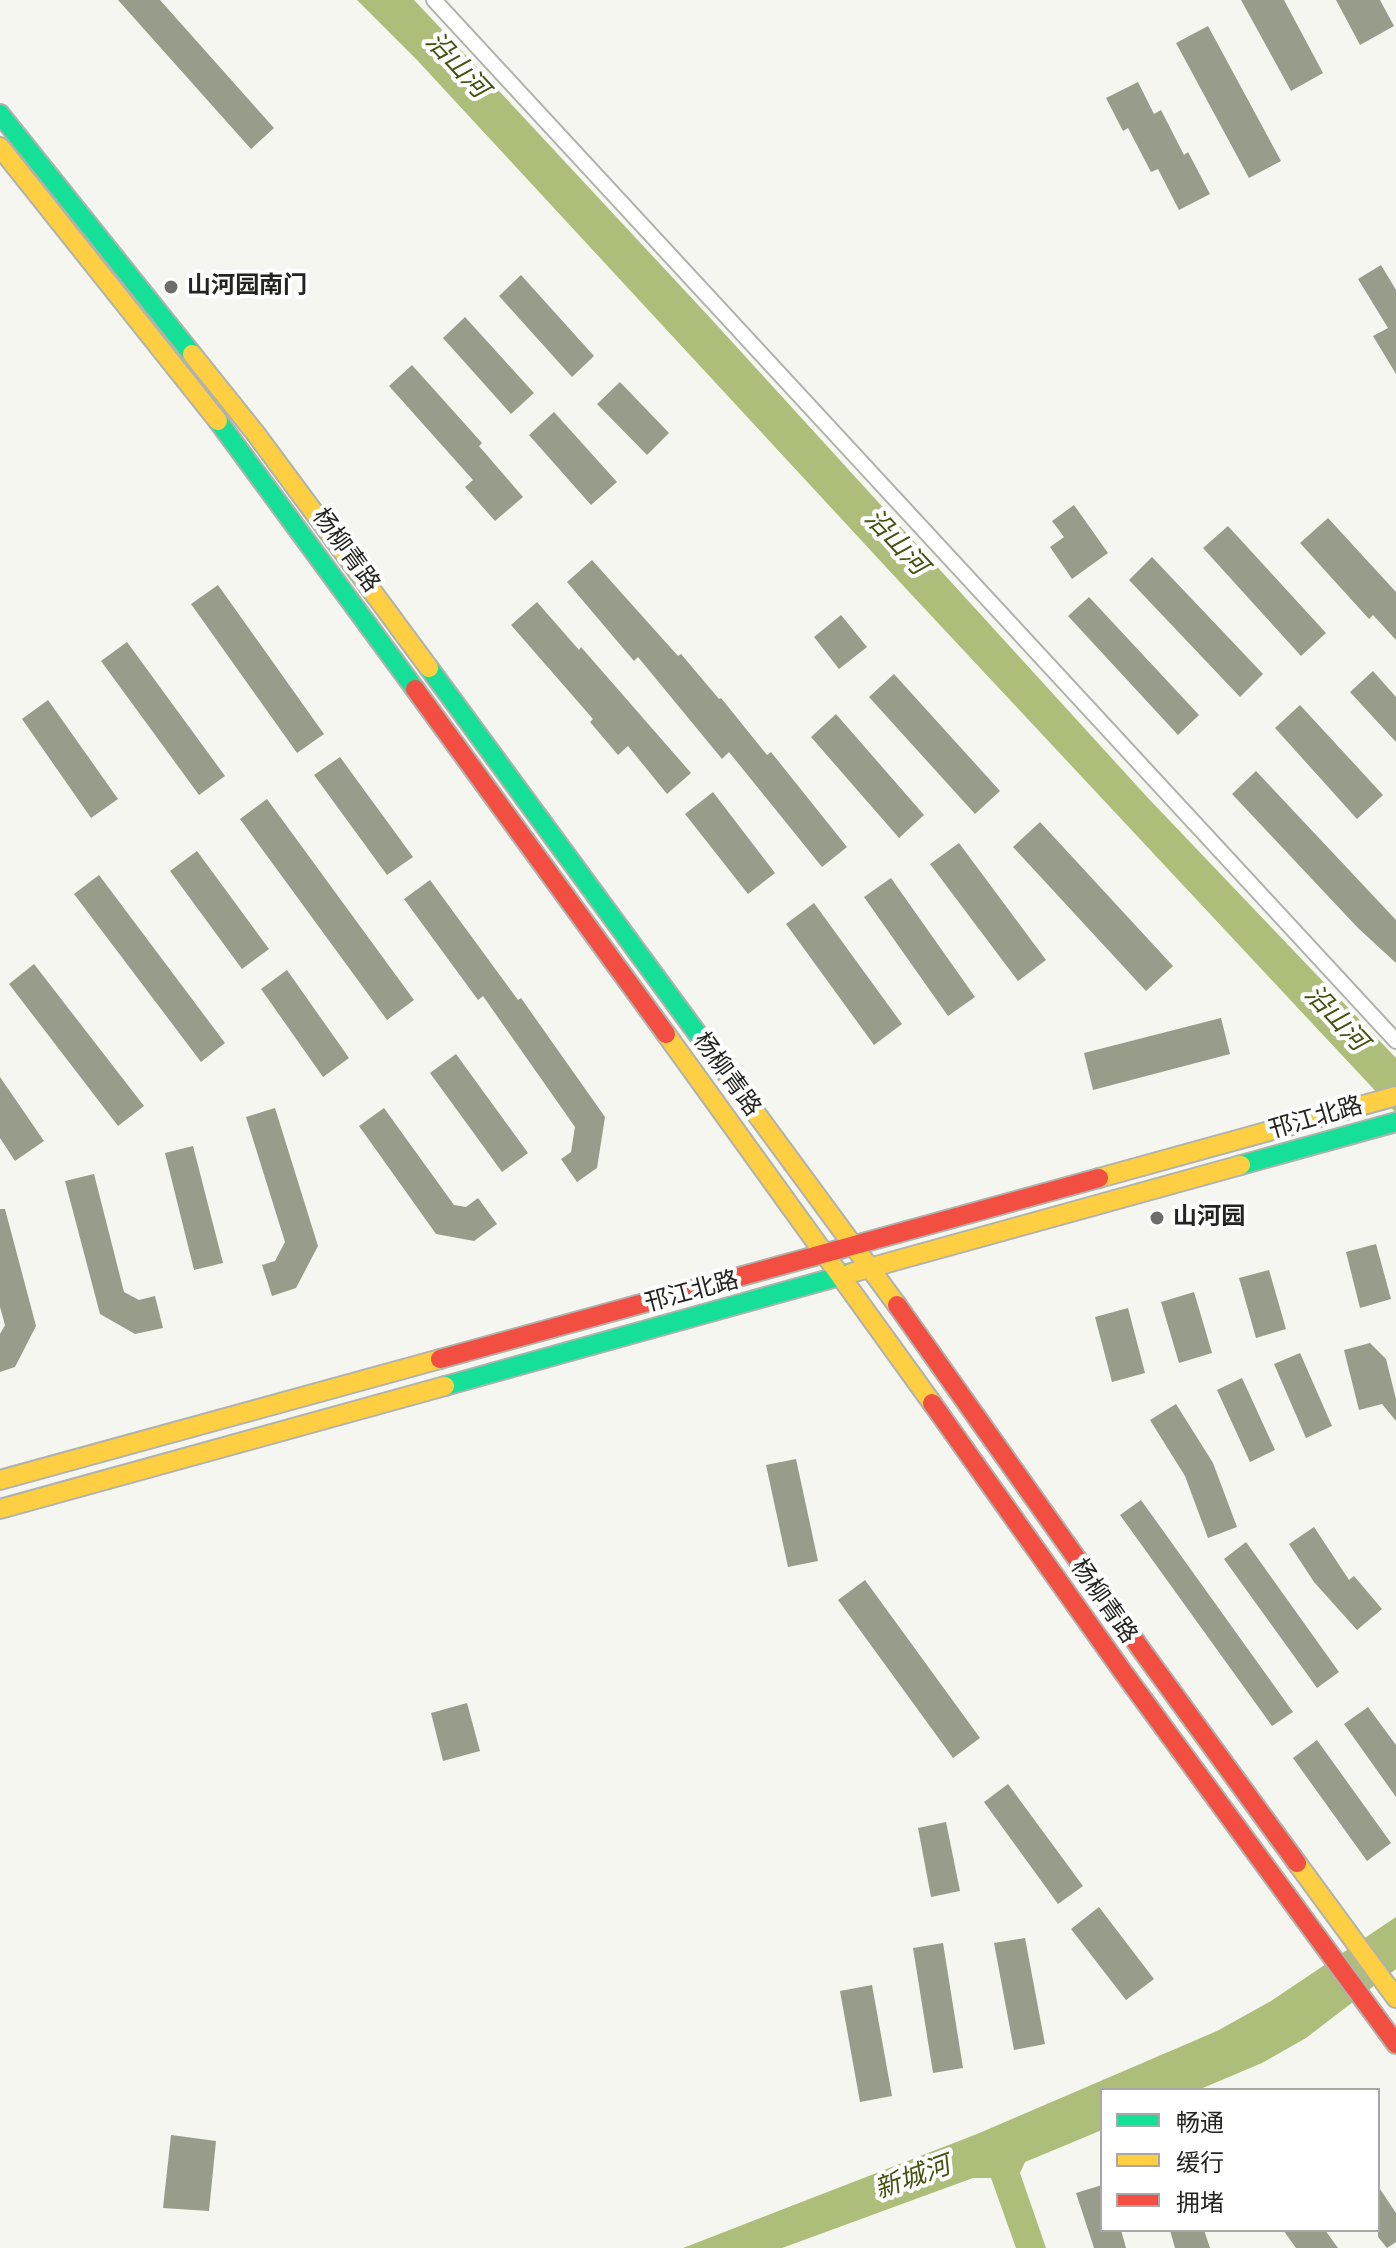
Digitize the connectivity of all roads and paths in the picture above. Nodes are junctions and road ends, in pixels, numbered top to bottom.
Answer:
1 (434, 0) edge
2 (0, 114) edge
3 (0, 147) edge
4 (1396, 1041) edge
5 (1396, 1096) edge
6 (1391, 1123) edge
7 (855, 1246) junction
8 (826, 1254) junction
9 (871, 1268) junction
10 (842, 1277) junction
11 (0, 1480) edge
12 (0, 1509) edge
13 (1396, 1998) edge
14 (1391, 2037) edge

1 - 4 street
2 - 7 main road, 杨柳青路
3 - 8 main road, 杨柳青路
5 - 7 main road, 邗江北路
6 - 9 main road, 邗江北路
7 - 8 main road, 邗江北路
7 - 9 main road, 杨柳青路
8 - 10 main road, 杨柳青路
8 - 11 main road, 邗江北路
9 - 10 main road, 邗江北路
9 - 13 main road, 杨柳青路
10 - 12 main road, 邗江北路
10 - 14 main road, 杨柳青路

